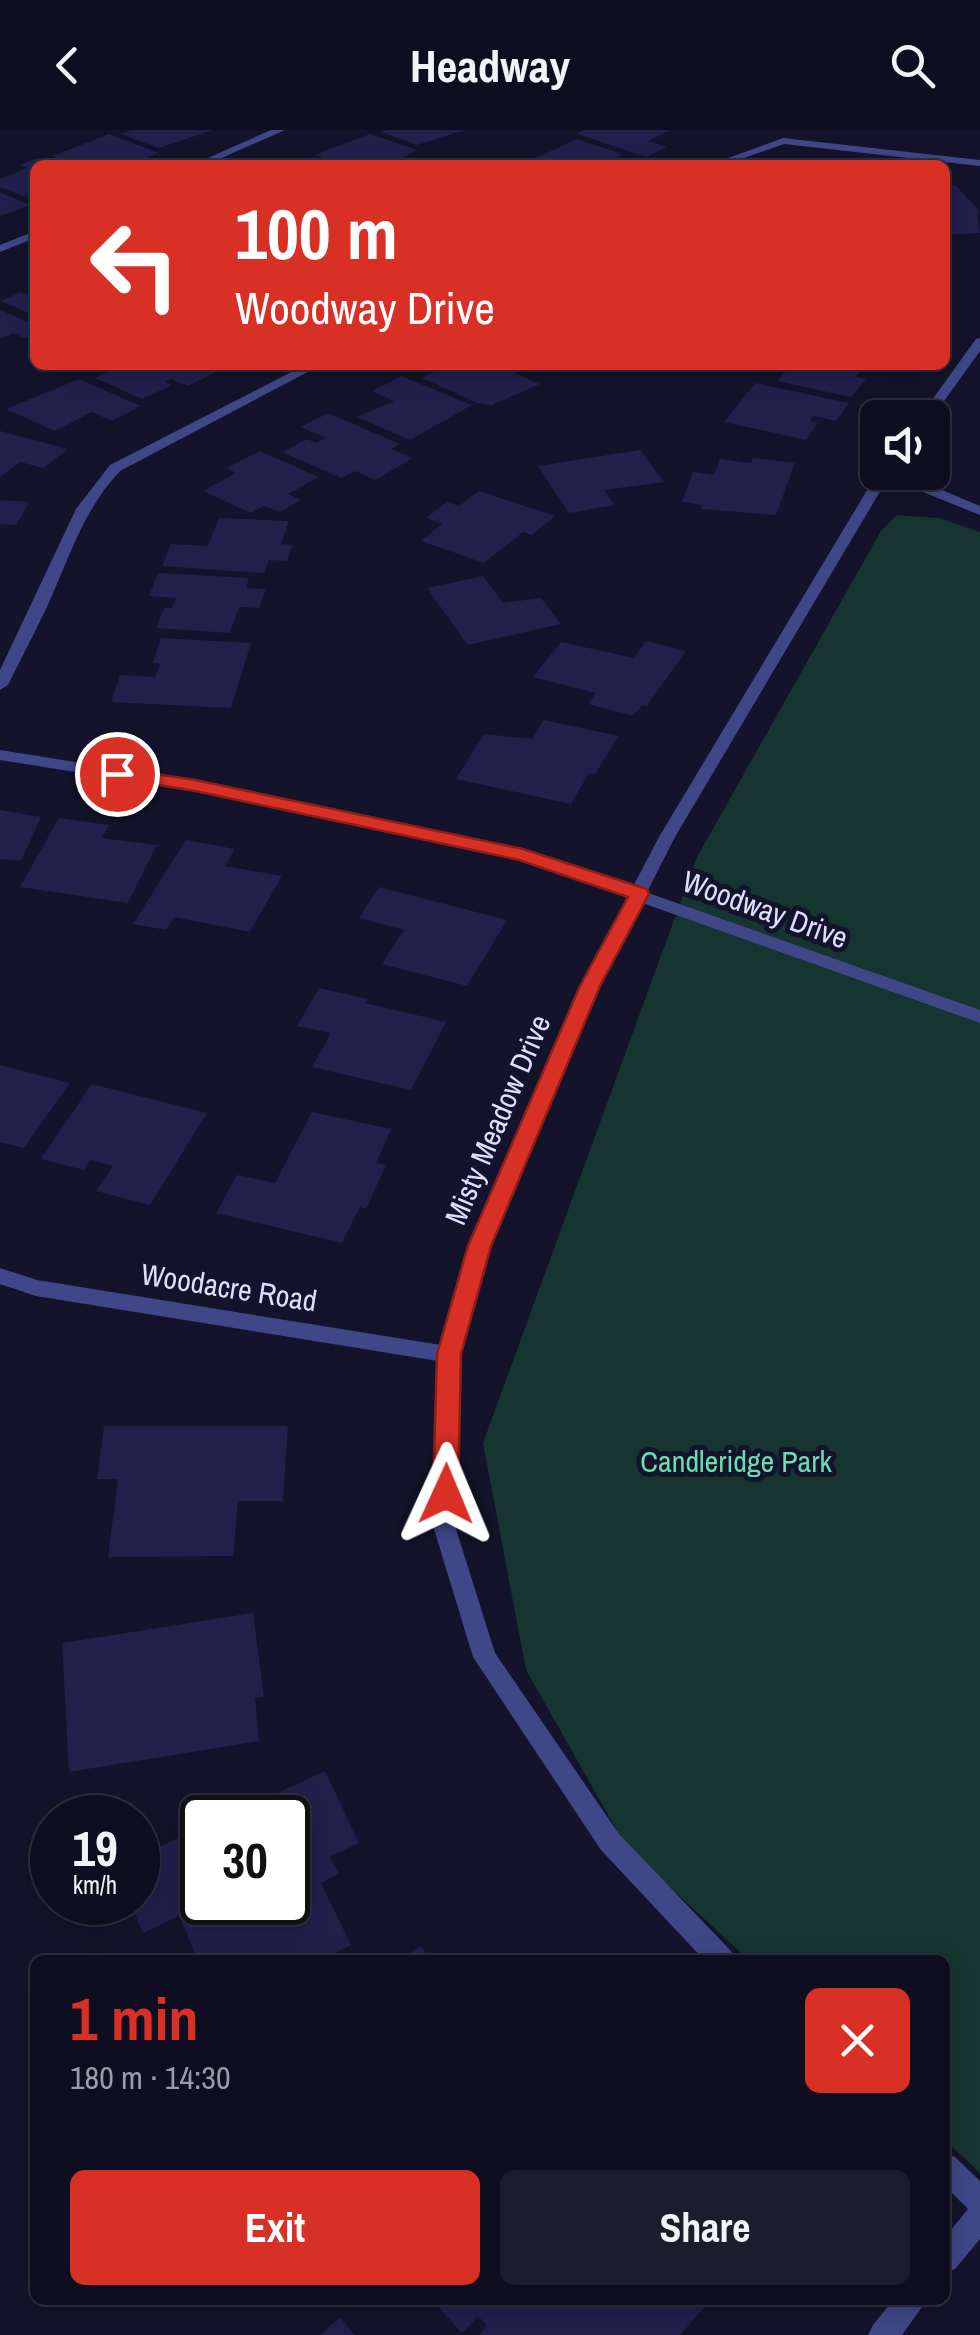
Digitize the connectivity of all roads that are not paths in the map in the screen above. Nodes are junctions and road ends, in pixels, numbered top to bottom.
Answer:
1 (280, 130) edge
2 (208, 160) edge
3 (728, 160) edge
4 (980, 163) edge
5 (30, 236) edge
6 (0, 249) edge
7 (980, 342) edge
8 (305, 370) edge
9 (938, 400) edge
10 (875, 490) edge
11 (929, 490) edge
12 (980, 511) edge
13 (0, 685) edge
14 (0, 756) edge
15 (640, 894) junction
16 (980, 1018) edge
17 (0, 1276) edge
18 (449, 1354) junction
19 (717, 1955) edge
20 (950, 2172) edge
21 (980, 2200) edge
22 (980, 2216) edge
23 (950, 2254) edge
24 (908, 2305) edge
25 (883, 2335) edge

1 - 2 street
3 - 4 street
5 - 6 street
7 - 9 street
8 - 13 street
10 - 15 street, Misty Meadow Drive
11 - 12 street
14 - 15 street, Woodway Drive
15 - 16 street, Woodway Drive
15 - 18 street, Misty Meadow Drive
17 - 18 street, Woodacre Road
18 - 19 street, Misty Meadow Drive
20 - 21 street
22 - 23 street
24 - 25 street

